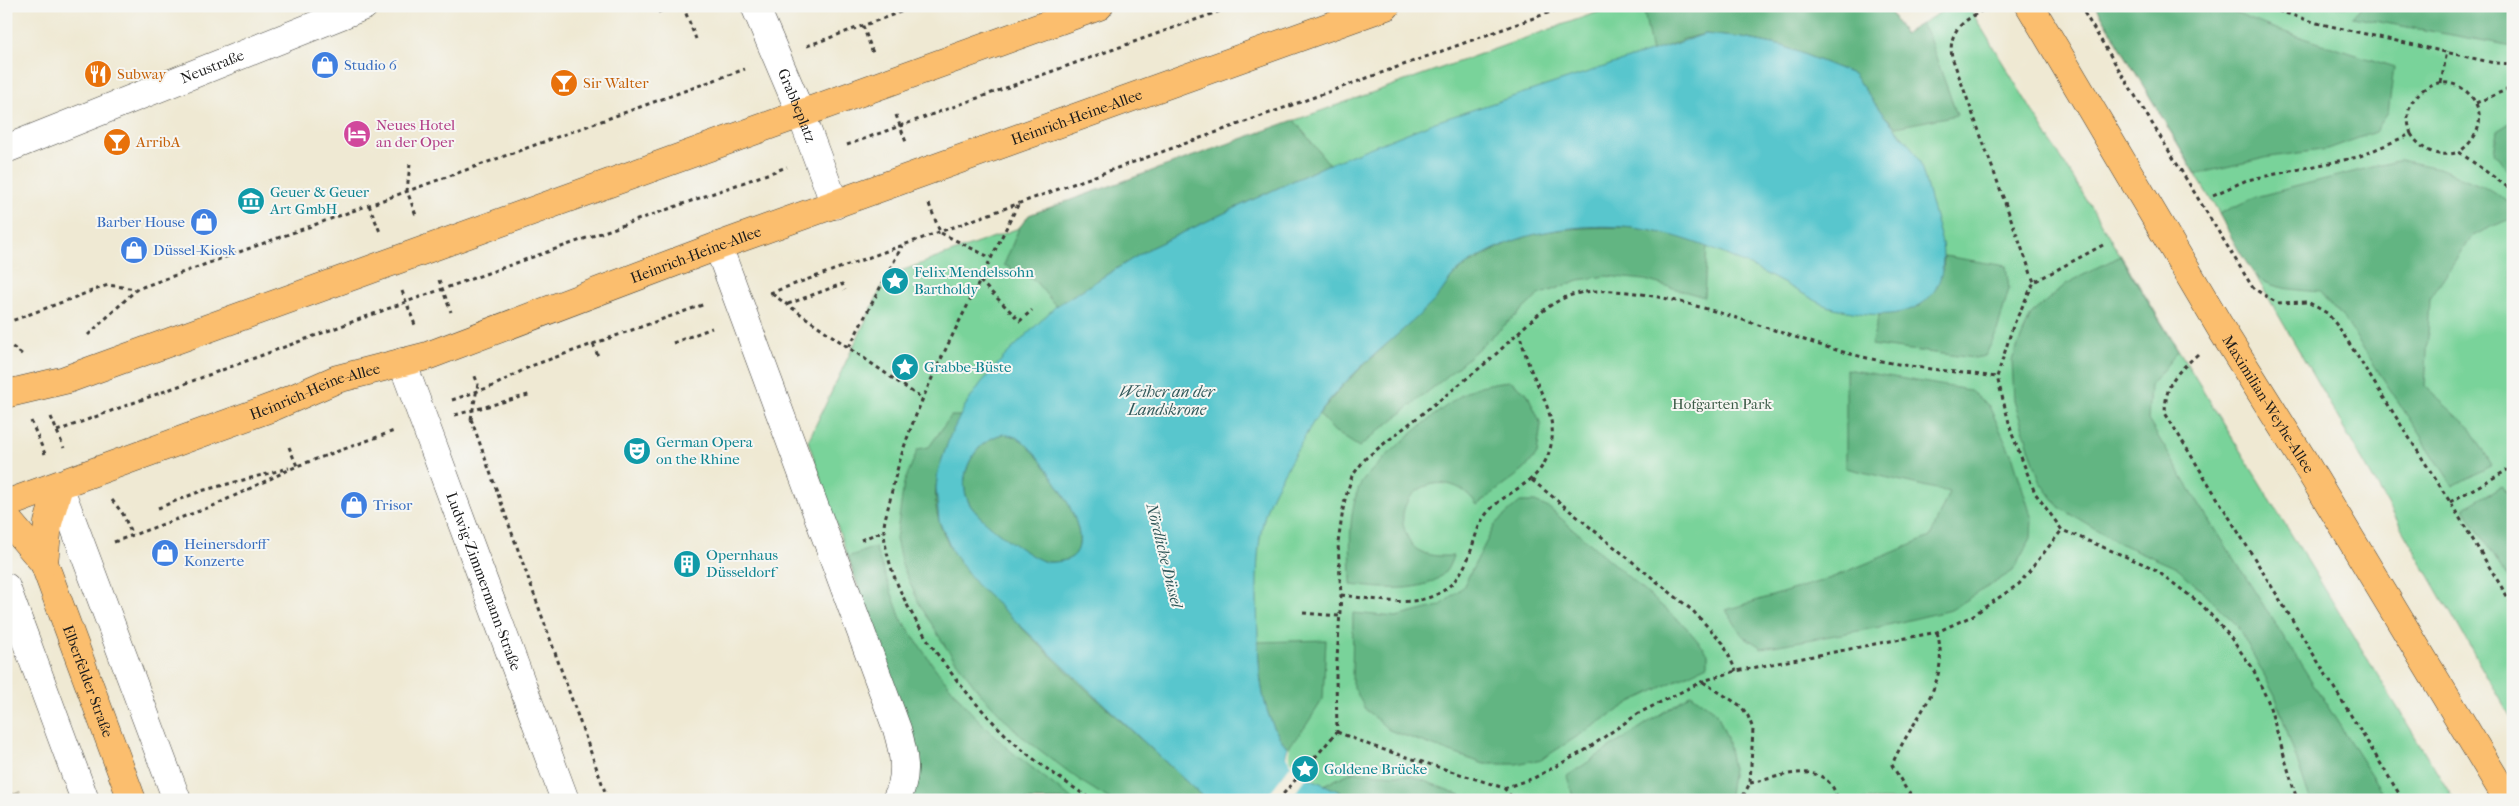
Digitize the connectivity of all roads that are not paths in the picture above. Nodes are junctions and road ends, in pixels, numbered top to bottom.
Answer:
1 (755, 6) edge
2 (1099, 6) edge
3 (1386, 6) edge
4 (2030, 6) edge
5 (346, 9) edge
6 (800, 114) junction
7 (6, 149) edge
8 (835, 204) junction
9 (718, 246) junction
10 (402, 362) junction
11 (12, 392) edge
12 (59, 486) junction
13 (6, 504) edge
14 (6, 518) edge
15 (44, 563) junction
16 (6, 587) edge
17 (85, 800) edge
18 (132, 800) edge
19 (177, 800) edge
20 (566, 800) edge
21 (896, 800) edge
22 (2508, 800) edge

1 - 6 street, Grabbeplatz
2 - 6 main road
3 - 8 main road, Heinrich-Heine-Allee
4 - 22 main road, Maximilian-Weyhe-Allee
5 - 7 street, Neustraße
6 - 8 street, Grabbeplatz
6 - 11 main road
8 - 9 main road, Heinrich-Heine-Allee
9 - 10 main road, Heinrich-Heine-Allee
9 - 21 street
10 - 12 main road, Heinrich-Heine-Allee
10 - 20 street, Ludwig-Zimmermann-Straße
12 - 13 main road, Heinrich-Heine-Allee
12 - 15 main road, Elberfelder Straße
12 - 19 street
14 - 15 main road, Elberfelder Straße
15 - 18 main road, Elberfelder Straße
16 - 17 street

